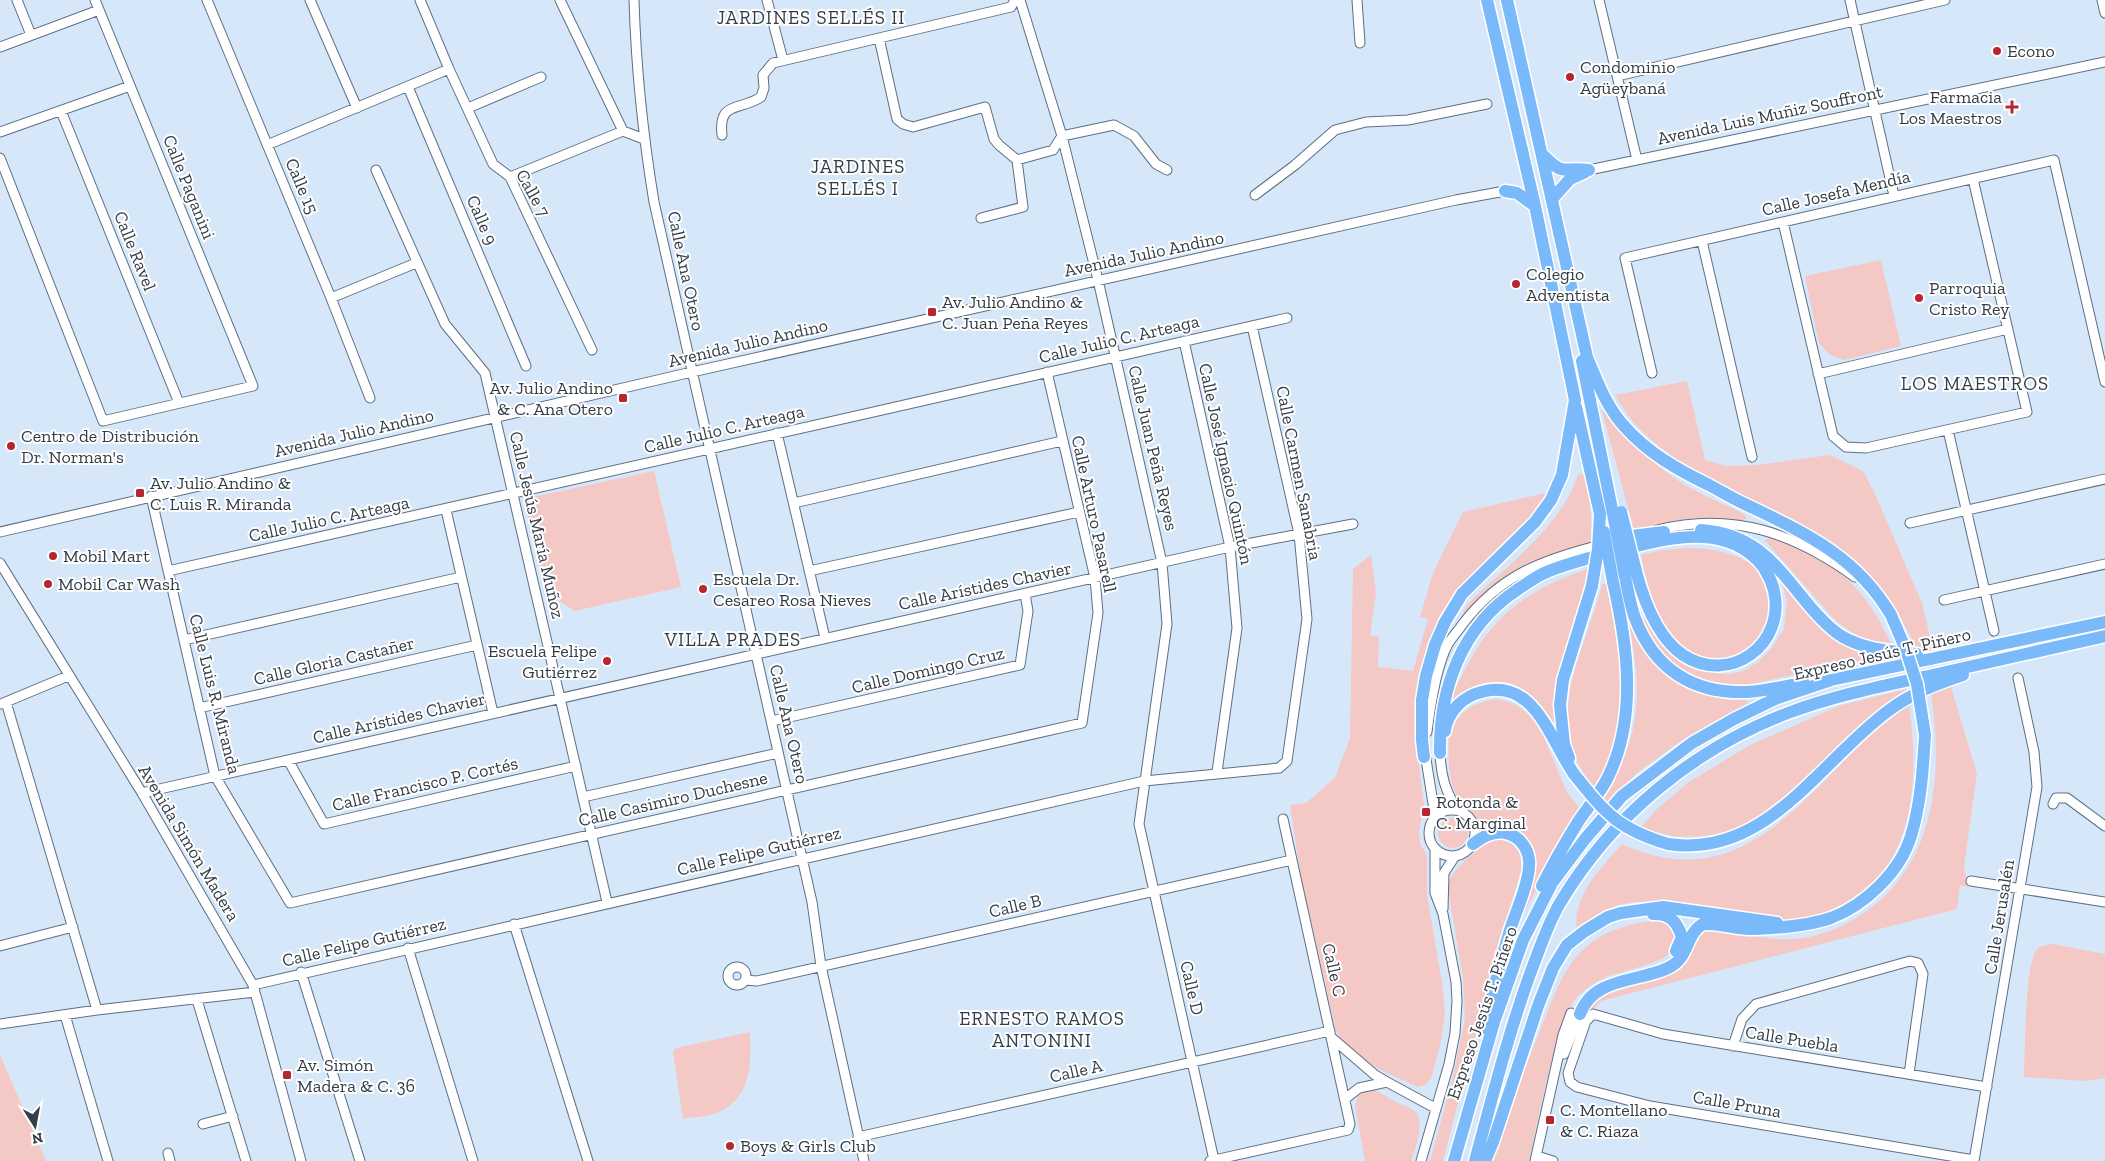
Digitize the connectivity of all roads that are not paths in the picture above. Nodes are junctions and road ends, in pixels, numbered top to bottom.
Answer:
1 (17, 0) edge
2 (95, 0) edge
3 (207, 0) edge
4 (310, 0) edge
5 (420, 0) edge
6 (560, 0) edge
7 (634, 0) edge
8 (767, 0) edge
9 (1015, 0) edge
10 (1020, 0) edge
11 (1357, 0) edge
12 (1487, 0) edge
13 (1507, 0) edge
14 (1599, 0) edge
15 (1850, 0) edge
16 (1945, 0) edge
17 (2102, 0) edge
18 (99, 10) junction
19 (2105, 13) edge
20 (1854, 20) junction
21 (31, 35) junction
22 (878, 38) junction
23 (1360, 43) dead end
24 (0, 47) edge
25 (782, 60) junction
26 (2105, 62) edge
27 (449, 69) junction
28 (1617, 76) junction
29 (541, 77) dead end
30 (130, 86) junction
31 (408, 87) junction
32 (1486, 104) dead end
33 (357, 108) junction
34 (468, 108) junction
35 (1874, 110) junction
36 (61, 111) junction
37 (623, 131) junction
38 (0, 132) edge
39 (722, 135) dead end
40 (1062, 136) junction
41 (644, 139) junction
42 (267, 144) junction
43 (1542, 154) junction
44 (0, 158) edge
45 (1017, 160) junction
46 (1637, 160) junction
47 (1525, 164) junction
48 (376, 170) dead end
49 (1167, 170) dead end
50 (1589, 170) junction
51 (510, 177) junction
52 (1974, 179) junction
53 (1505, 191) junction
54 (1255, 195) dead end
55 (1894, 196) junction
56 (1552, 199) junction
57 (1535, 206) junction
58 (981, 218) dead end
59 (1557, 221) junction
60 (1784, 222) junction
61 (1702, 241) junction
62 (416, 263) junction
63 (1098, 280) junction
64 (331, 298) junction
65 (1287, 318) dead end
66 (1252, 326) junction
67 (2008, 329) junction
68 (1184, 341) junction
69 (2101, 341) edge
70 (592, 350) dead end
71 (1115, 356) junction
72 (526, 366) dead end
73 (692, 372) junction
74 (1047, 372) junction
75 (1652, 372) dead end
76 (1818, 374) junction
77 (2105, 382) edge
78 (370, 398) dead end
79 (1575, 400) junction
80 (178, 404) junction
81 (496, 418) junction
82 (1948, 430) junction
83 (777, 433) junction
84 (1062, 441) junction
85 (710, 448) junction
86 (1752, 457) dead end
87 (2105, 479) edge
88 (514, 494) junction
89 (151, 496) junction
90 (794, 503) junction
91 (446, 510) junction
92 (1966, 510) junction
93 (1078, 512) junction
94 (1611, 513) junction
95 (1910, 523) dead end
96 (1353, 524) dead end
97 (0, 532) edge
98 (1299, 534) junction
99 (1632, 536) junction
100 (1230, 547) junction
101 (0, 563) edge
102 (1162, 563) junction
103 (2105, 564) edge
104 (168, 571) junction
105 (810, 571) junction
106 (1631, 576) junction
107 (461, 577) junction
108 (1095, 578) junction
109 (1984, 591) junction
110 (1878, 593) junction
111 (1025, 594) junction
112 (1944, 600) dead end
113 (2105, 622) edge
114 (1994, 631) dead end
115 (2105, 636) edge
116 (825, 638) junction
117 (184, 640) junction
118 (477, 645) junction
119 (2029, 653) junction
120 (756, 654) junction
121 (1939, 657) junction
122 (68, 676) junction
123 (2018, 678) dead end
124 (1831, 680) junction
125 (561, 698) junction
126 (3, 703) edge
127 (199, 708) junction
128 (493, 713) junction
129 (772, 721) junction
130 (1082, 723) joint
131 (778, 753) junction
132 (1440, 754) junction
133 (1424, 757) junction
134 (288, 760) junction
135 (576, 766) junction
136 (1274, 768) joint
137 (1217, 772) junction
138 (1574, 774) junction
139 (215, 776) junction
140 (1144, 781) junction
141 (787, 790) junction
142 (142, 793) junction
143 (583, 797) junction
144 (2053, 804) dead end
145 (1458, 810) junction
146 (1435, 816) junction
147 (1283, 818) dead end
148 (1139, 824) joint
149 (2105, 826) edge
150 (592, 834) junction
151 (1473, 844) junction
152 (1435, 848) junction
153 (1455, 856) junction
154 (802, 858) junction
155 (1292, 860) junction
156 (1971, 881) dead end
157 (280, 886) joint
158 (2020, 889) junction
159 (1153, 892) junction
160 (607, 902) junction
161 (2105, 902) edge
162 (1443, 914) junction
163 (514, 924) junction
164 (1797, 926) junction
165 (73, 927) junction
166 (1523, 940) junction
167 (0, 946) edge
168 (408, 948) junction
169 (821, 966) junction
170 (301, 972) junction
171 (745, 980) dead end
172 (254, 988) junction
173 (197, 1000) junction
174 (1538, 1006) junction
175 (98, 1010) junction
176 (1575, 1014) junction
177 (1593, 1014) joint
178 (65, 1015) junction
179 (0, 1024) edge
180 (1331, 1034) junction
181 (1733, 1046) junction
182 (1192, 1062) junction
183 (1908, 1074) junction
184 (1478, 1076) junction
185 (1387, 1082) junction
186 (1986, 1087) junction
187 (1345, 1099) junction
188 (1435, 1108) junction
189 (233, 1116) junction
190 (203, 1124) dead end
191 (858, 1137) junction
192 (1536, 1158) edge
193 (108, 1161) edge
194 (246, 1161) edge
195 (301, 1161) edge
196 (360, 1161) edge
197 (473, 1161) edge
198 (588, 1161) edge
199 (864, 1161) edge
200 (1212, 1161) edge
201 (1421, 1161) edge
202 (1454, 1161) edge
203 (1475, 1161) edge
204 (1485, 1161) edge
205 (1553, 1161) edge
206 (1974, 1161) edge

1 - 21 street
2 - 18 street, Calle Paganini
3 - 42 street, Calle 15
4 - 33 street
5 - 27 street, Calle 7
6 - 37 street
7 - 41 street, Calle Ana Otero
8 - 25 street
9 - 22 street
10 - 40 street, Calle Juan Peña Reyes
11 - 23 street
12 - 47 highway
13 - 43 highway
14 - 28 street
15 - 20 street
16 - 20 street
17 - 19 street
18 - 21 street
18 - 30 street, Calle Paganini
20 - 28 street
20 - 35 street
21 - 24 street
22 - 25 street
22 - 45 street
25 - 39 street
26 - 35 street, Avenida Luis Muñiz Souffront
27 - 31 street
27 - 34 street, Calle 7
28 - 46 street
29 - 34 street
30 - 36 street
30 - 80 street, Calle Paganini
31 - 33 street
31 - 72 street, Calle 9
32 - 54 street
33 - 42 street
34 - 51 street, Calle 7
35 - 46 street, Avenida Luis Muñiz Souffront
35 - 55 street
36 - 38 street
36 - 80 street, Calle Ravel
37 - 41 street
37 - 51 street
40 - 45 street
40 - 49 street
40 - 63 street, Calle Juan Peña Reyes
41 - 73 street, Calle Ana Otero
42 - 64 street, Calle 15
43 - 50 highway
43 - 56 highway
44 - 80 street
45 - 58 street
46 - 50 street, Avenida Luis Muñiz Souffront
47 - 53 highway
47 - 57 highway
48 - 62 street
50 - 56 highway
51 - 70 street, Calle 7
52 - 55 street, Calle Josefa Mendía
52 - 67 street
52 - 69 street, Calle Josefa Mendía
53 - 57 highway
53 - 63 street, Avenida Julio Andino
55 - 60 street, Calle Josefa Mendía
56 - 59 highway
57 - 79 highway
59 - 94 highway
59 - 110 highway
60 - 61 street, Calle Josefa Mendía
60 - 76 street
61 - 75 street, Calle Josefa Mendía
61 - 86 street
62 - 64 street
62 - 81 street
63 - 71 street, Calle Juan Peña Reyes
63 - 73 street, Avenida Julio Andino
64 - 78 street, Calle 15
65 - 66 street, Calle Julio C. Arteaga
66 - 68 street, Calle Julio C. Arteaga
66 - 98 street, Calle Carmen Sanabria
67 - 76 street
67 - 82 street
68 - 71 street, Calle Julio C. Arteaga
68 - 100 street, Calle José Ignacio Quintón
69 - 77 street
71 - 74 street, Calle Julio C. Arteaga
71 - 102 street, Calle Juan Peña Reyes
73 - 81 street, Avenida Julio Andino
73 - 85 street, Calle Ana Otero
74 - 83 street, Calle Julio C. Arteaga
74 - 84 street, Calle Arturo Pasarell
76 - 82 street
79 - 94 highway
79 - 133 highway
81 - 88 street, Calle Jesús María Muñoz
81 - 89 street, Avenida Julio Andino
82 - 92 street
83 - 85 street, Calle Julio C. Arteaga
83 - 90 street
84 - 90 street
84 - 93 street, Calle Arturo Pasarell
85 - 88 street, Calle Julio C. Arteaga
85 - 120 street, Calle Ana Otero
87 - 92 street
88 - 91 street, Calle Julio C. Arteaga
88 - 125 street, Calle Jesús María Muñoz
89 - 97 street, Avenida Julio Andino
89 - 104 street, Calle Luis R. Miranda
90 - 105 street
91 - 104 street, Calle Julio C. Arteaga
91 - 107 street
92 - 95 street
92 - 109 street
93 - 105 street
93 - 108 street, Calle Arturo Pasarell
94 - 106 highway, bridge
94 - 138 highway, bridge
94 - 166 highway, bridge
96 - 98 street, Calle Arístides Chavier
98 - 100 street, Calle Arístides Chavier
98 - 136 street, Calle Carmen Sanabria
99 - 110 street
99 - 121 highway
99 - 133 street
100 - 102 street, Calle Arístides Chavier
100 - 137 street, Calle José Ignacio Quintón
101 - 122 street, Avenida Simón Madera
102 - 108 street, Calle Arístides Chavier
102 - 140 street, Calle Juan Peña Reyes
103 - 109 street
104 - 117 street, Calle Luis R. Miranda
105 - 116 street
106 - 124 highway
106 - 132 highway
107 - 117 street
107 - 118 street
108 - 111 street, Calle Arístides Chavier
108 - 130 street, Calle Arturo Pasarell
109 - 112 street
109 - 114 street
110 - 164 highway, bridge
111 - 116 street, Calle Arístides Chavier
111 - 129 street, Calle Domingo Cruz
113 - 121 highway, Expreso Jesús T. Piñero
115 - 119 highway, Expreso Jesús T. Piñero
116 - 120 street, Calle Arístides Chavier
117 - 127 street, Calle Luis R. Miranda
118 - 127 street, Calle Gloria Castañer
118 - 128 street
119 - 138 highway, bridge
119 - 203 highway, Expreso Jesús T. Piñero
120 - 125 street, Calle Arístides Chavier
120 - 129 street, Calle Ana Otero
121 - 124 highway, Expreso Jesús T. Piñero
122 - 126 street
122 - 142 street, Avenida Simón Madera
123 - 158 street, Calle Jerusalén
124 - 166 highway, Expreso Jesús T. Piñero
125 - 128 street, Calle Arístides Chavier
125 - 135 street, Calle Jesús María Muñoz
126 - 165 street
127 - 139 street, Calle Luis R. Miranda
128 - 134 street, Calle Arístides Chavier
129 - 131 street, Calle Ana Otero
130 - 141 street, Calle Casimiro Duchesne
131 - 141 street, Calle Ana Otero
131 - 143 street
132 - 138 highway
132 - 145 street
133 - 146 street
134 - 135 street, Calle Francisco P. Cortés
134 - 139 street, Calle Arístides Chavier
135 - 143 street, Calle Jesús María Muñoz
136 - 137 street, Calle Felipe Gutiérrez
137 - 140 street, Calle Felipe Gutiérrez
139 - 142 street, Calle Arístides Chavier
139 - 157 street, Calle Luis R. Miranda
140 - 148 street, Calle Juan Peña Reyes
140 - 154 street, Calle Felipe Gutiérrez
141 - 150 street, Calle Casimiro Duchesne
141 - 154 street, Calle Ana Otero
142 - 172 street, Avenida Simón Madera
143 - 150 street, Calle Jesús María Muñoz
144 - 149 street
145 - 146 street
145 - 151 street
146 - 152 street
147 - 155 street, Calle C
148 - 159 street, Calle D
150 - 157 street, Calle Casimiro Duchesne
150 - 160 street, Calle Jesús María Muñoz
151 - 153 street
151 - 184 highway
152 - 153 street
152 - 162 street
153 - 162 street
154 - 160 street, Calle Felipe Gutiérrez
154 - 169 street, Calle Ana Otero
155 - 159 street, Calle B
155 - 180 street, Calle C
156 - 158 street
158 - 161 street
158 - 186 street, Calle Jerusalén
159 - 169 street, Calle B
159 - 182 street, Calle D
160 - 163 street, Calle Felipe Gutiérrez
162 - 188 street
163 - 168 street, Calle Felipe Gutiérrez
163 - 198 street
164 - 174 highway
164 - 176 highway
165 - 167 street
165 - 175 street
166 - 184 highway, Expreso Jesús T. Piñero
168 - 170 street, Calle Felipe Gutiérrez
168 - 197 street
169 - 171 street, Calle B
169 - 191 street, Calle Ana Otero
170 - 172 street, Calle Felipe Gutiérrez
170 - 196 street
172 - 173 street, Calle Felipe Gutiérrez
172 - 195 street, Avenida Simón Madera
173 - 175 street, Calle Felipe Gutiérrez
173 - 189 street
174 - 176 highway
174 - 204 highway
175 - 178 street, Calle Felipe Gutiérrez
176 - 192 street
177 - 181 street, Calle Puebla
177 - 206 street, Calle Pruna
178 - 179 street, Calle Felipe Gutiérrez
178 - 193 street
180 - 182 street, Calle A
180 - 185 street
180 - 187 street, Calle C
181 - 183 street, Calle Puebla
181 - 183 street
182 - 191 street, Calle A
182 - 200 street, Calle D
183 - 186 street, Calle Puebla
184 - 202 highway, Expreso Jesús T. Piñero
185 - 187 street
185 - 188 street
186 - 206 street, Calle Jerusalén
187 - 200 street, Calle C
188 - 201 street
189 - 190 street
189 - 194 street
191 - 199 street, Calle Ana Otero
192 - 205 street

